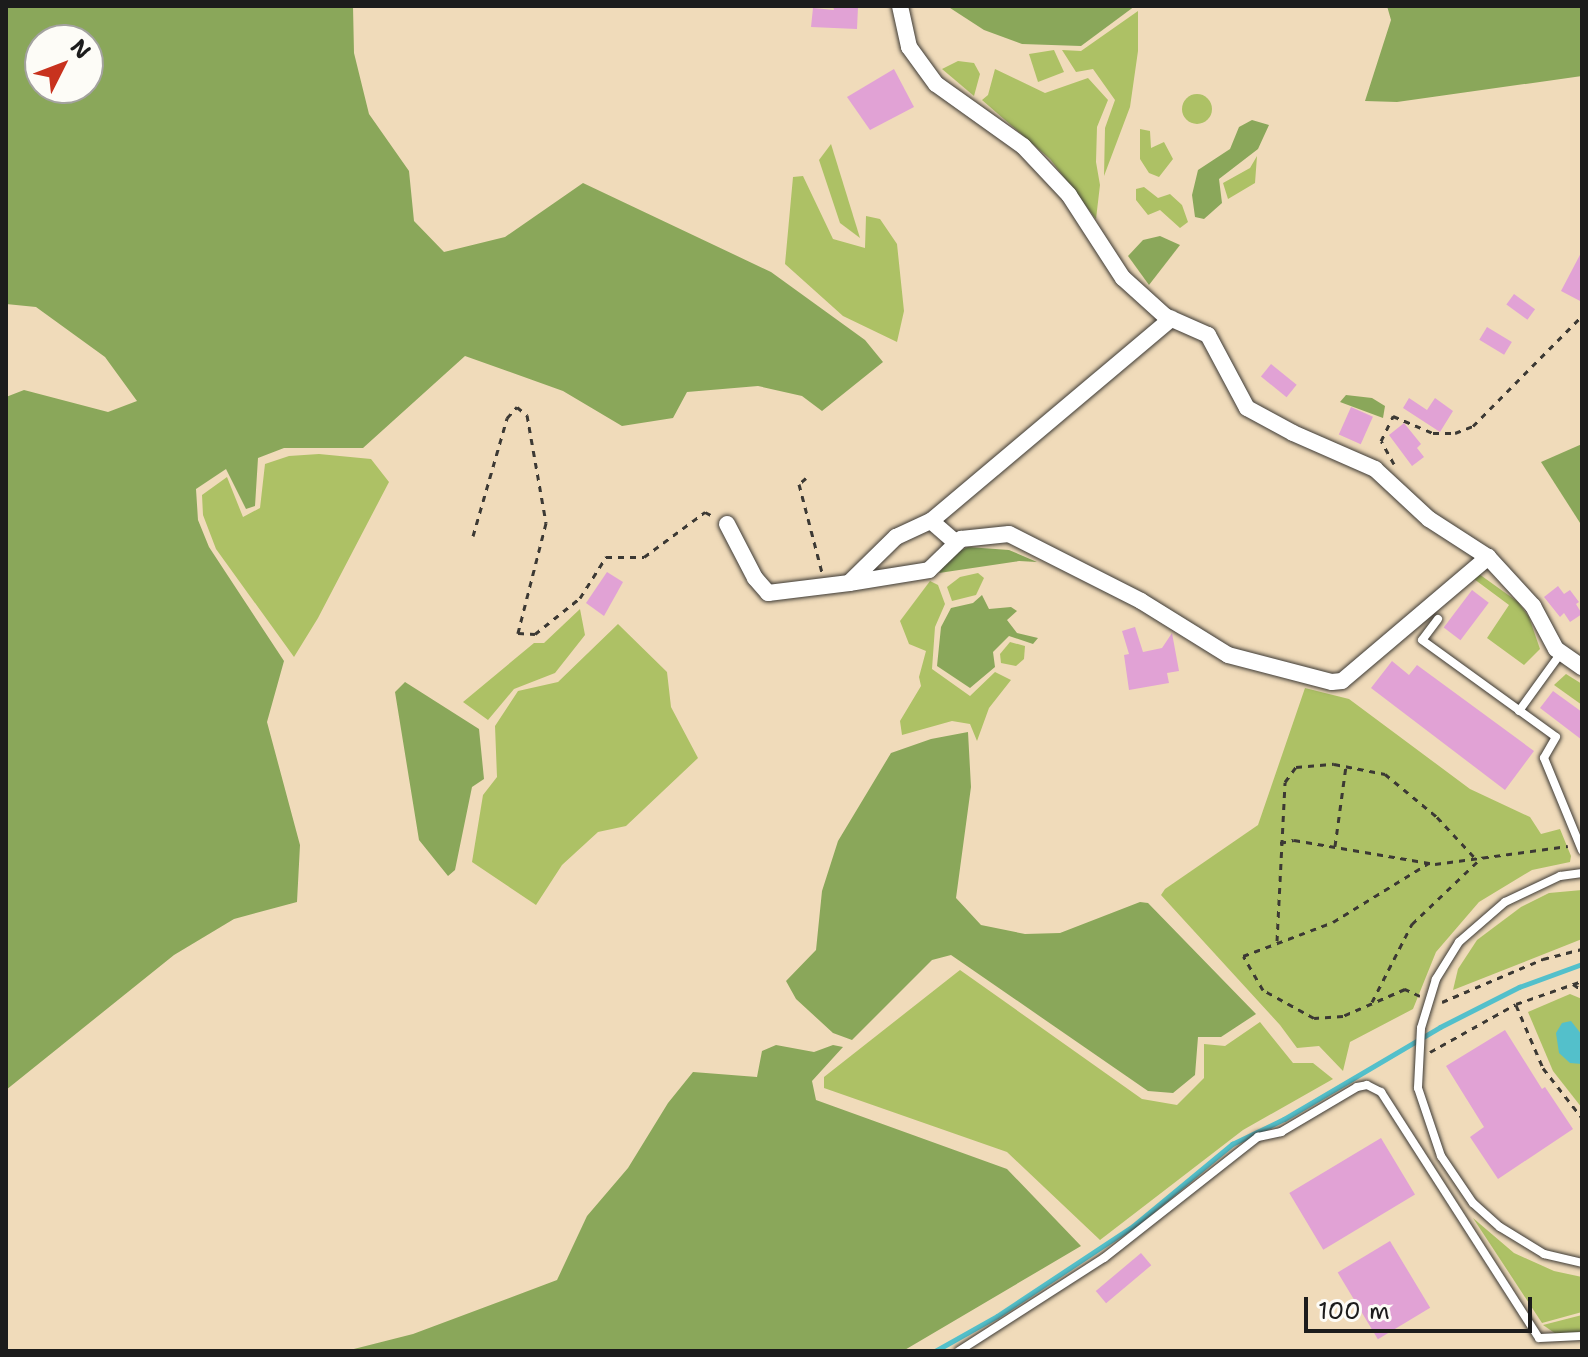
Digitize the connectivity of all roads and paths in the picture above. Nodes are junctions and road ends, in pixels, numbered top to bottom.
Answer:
1 (900, 6) edge
2 (1582, 316) edge
3 (1171, 319) junction
4 (806, 478) dead end
5 (1398, 491) junction
6 (931, 521) junction
7 (727, 524) joint
8 (473, 536) dead end
9 (956, 543) junction
10 (1488, 557) junction
11 (849, 583) junction
12 (826, 586) junction
13 (1438, 619) dead end
14 (1562, 653) junction
15 (1582, 667) edge
16 (1519, 711) junction
17 (1346, 766) junction
18 (1280, 843) junction
19 (1335, 847) junction
20 (1581, 847) edge
21 (1482, 857) junction
22 (1475, 858) junction
23 (1429, 863) junction
24 (1582, 873) edge
25 (1277, 941) junction
26 (1582, 949) edge
27 (1582, 981) edge
28 (1573, 984) junction
29 (1582, 990) edge
30 (1372, 1002) junction
31 (1429, 1004) junction
32 (1516, 1004) junction
33 (1420, 1054) junction
34 (1582, 1118) edge
35 (1582, 1263) edge
36 (1582, 1336) edge
37 (959, 1351) edge

1 - 3 street
2 - 5 path
3 - 5 street
3 - 6 street
4 - 12 path
5 - 10 street
6 - 9 street
6 - 11 street
7 - 8 path
7 - 12 street
9 - 10 street
9 - 11 street
10 - 14 street
11 - 12 street
13 - 16 lane
14 - 15 street
14 - 16 lane
16 - 20 lane
17 - 18 path
17 - 19 path
17 - 22 path
18 - 19 path
18 - 25 path
19 - 23 path
20 - 21 path
21 - 22 path
21 - 30 path
22 - 23 path
23 - 25 path
24 - 31 lane
25 - 30 path
26 - 31 path
27 - 28 path
28 - 29 path
28 - 32 path
30 - 31 path
31 - 33 lane
32 - 33 path
32 - 34 path
33 - 35 lane
36 - 37 lane

